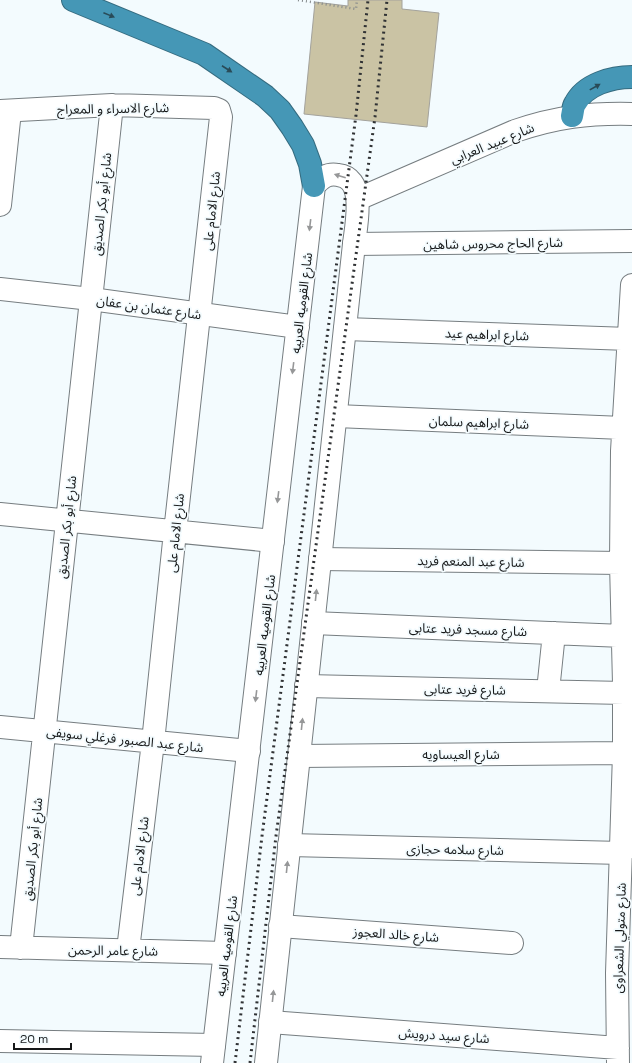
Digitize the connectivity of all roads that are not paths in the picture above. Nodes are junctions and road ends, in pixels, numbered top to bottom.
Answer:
1 (73, 0) edge
2 (632, 77) edge
3 (112, 105) junction
4 (5, 111) edge
5 (632, 114) edge
6 (572, 116) junction
7 (221, 117) joint
8 (314, 186) junction
9 (358, 199) junction
10 (0, 205) edge
11 (632, 241) edge
12 (354, 244) junction
13 (632, 285) edge
14 (0, 289) edge
15 (91, 299) junction
16 (200, 314) junction
17 (298, 327) junction
18 (345, 329) junction
19 (629, 354) edge
20 (336, 416) junction
21 (623, 428) junction
22 (627, 451) edge
23 (0, 514) edge
24 (67, 520) junction
25 (627, 523) edge
26 (175, 532) junction
27 (273, 541) junction
28 (320, 559) junction
29 (621, 563) junction
30 (627, 612) edge
31 (313, 623) junction
32 (554, 633) junction
33 (623, 636) junction
34 (306, 686) junction
35 (627, 687) edge
36 (548, 691) junction
37 (0, 727) edge
38 (44, 731) junction
39 (153, 742) junction
40 (627, 745) edge
41 (249, 751) junction
42 (299, 756) junction
43 (627, 817) edge
44 (289, 846) junction
45 (622, 853) junction
46 (626, 892) edge
47 (280, 926) junction
48 (512, 943) dead end
49 (10, 947) edge
50 (128, 950) junction
51 (225, 953) junction
52 (625, 973) edge
53 (270, 1022) junction
54 (0, 1041) edge
55 (621, 1049) edge
56 (213, 1054) edge
57 (266, 1063) edge

1 -> 8 highway
6 -> 2 highway
3 - 4 street, شارع الاسراء و المعراج
3 - 7 street, شارع الاسراء و المعراج
3 - 15 street, شارع أبو بكر الصديق
4 - 10 street
5 - 6 street, شارع عبيد العرابي
6 - 9 street, شارع عبيد العرابي
7 - 16 street, شارع الامام على
9 -> 8 street
8 -> 17 street, شارع القوميه العربيه
9 - 12 street
11 - 12 street, شارع الحاج محروس شاهين
12 - 18 street
13 - 19 street, شارع متولي الشعراوى
14 - 15 street, شارع عثمان بن عفان
15 - 16 street, شارع عثمان بن عفان
15 - 24 street, شارع أبو بكر الصديق
16 - 17 street, شارع عثمان بن عفان
16 - 26 street, شارع الامام على
17 -> 27 street, شارع القوميه العربيه
18 - 19 street, شارع ابراهيم عيد
18 - 20 street
19 - 21 street, شارع متولي الشعراوى
20 - 21 street, شارع ابراهيم سلمان
20 - 28 street
21 - 22 street, شارع متولي الشعراوى
22 - 25 street, شارع متولي الشعراوى
23 - 24 street
24 - 26 street
24 - 38 street, شارع أبو بكر الصديق
25 - 29 street, شارع متولي الشعراوى
26 - 27 street
26 - 39 street, شارع الامام على
27 -> 41 street, شارع القوميه العربيه
28 - 29 street, شارع عبد المنعم فريد
31 -> 28 street
29 - 30 street, شارع متولي الشعراوى
30 - 33 street, شارع متولي الشعراوى
31 - 32 street, شارع مسجد فريد عتابى
31 - 34 street
32 - 33 street, شارع مسجد فريد عتابى
32 - 36 street
33 - 35 street, شارع متولي الشعراوى
34 - 36 street, شارع فريد عتابى
42 -> 34 street
35 - 36 street, شارع فريد عتابى
35 - 40 street, شارع متولي الشعراوى
37 - 38 street, شارع عبد الصبور فرغلي سويفى
38 - 39 street, شارع عبد الصبور فرغلي سويفى
38 - 49 street, شارع أبو بكر الصديق
39 - 41 street, شارع عبد الصبور فرغلي سويفى
39 - 50 street, شارع الامام على
40 - 42 street, شارع العيساويه
40 - 43 street, شارع متولي الشعراوى
41 - 51 street, شارع القوميه العربيه
42 - 44 street
43 - 45 street, شارع متولي الشعراوى
44 - 45 street, شارع سلامه حجازى
47 -> 44 street
45 - 46 street, شارع متولي الشعراوى
46 - 52 street, شارع متولي الشعراوى
47 - 48 street, شارع خالد العجوز
53 -> 47 street
49 - 50 street, شارع عامر الرحمن
50 - 51 street, شارع عامر الرحمن
51 - 56 street, شارع القوميه العربيه
52 - 55 street, شارع متولي الشعراوى
53 - 55 street, شارع سيد درويش
53 - 57 street
54 - 56 street

